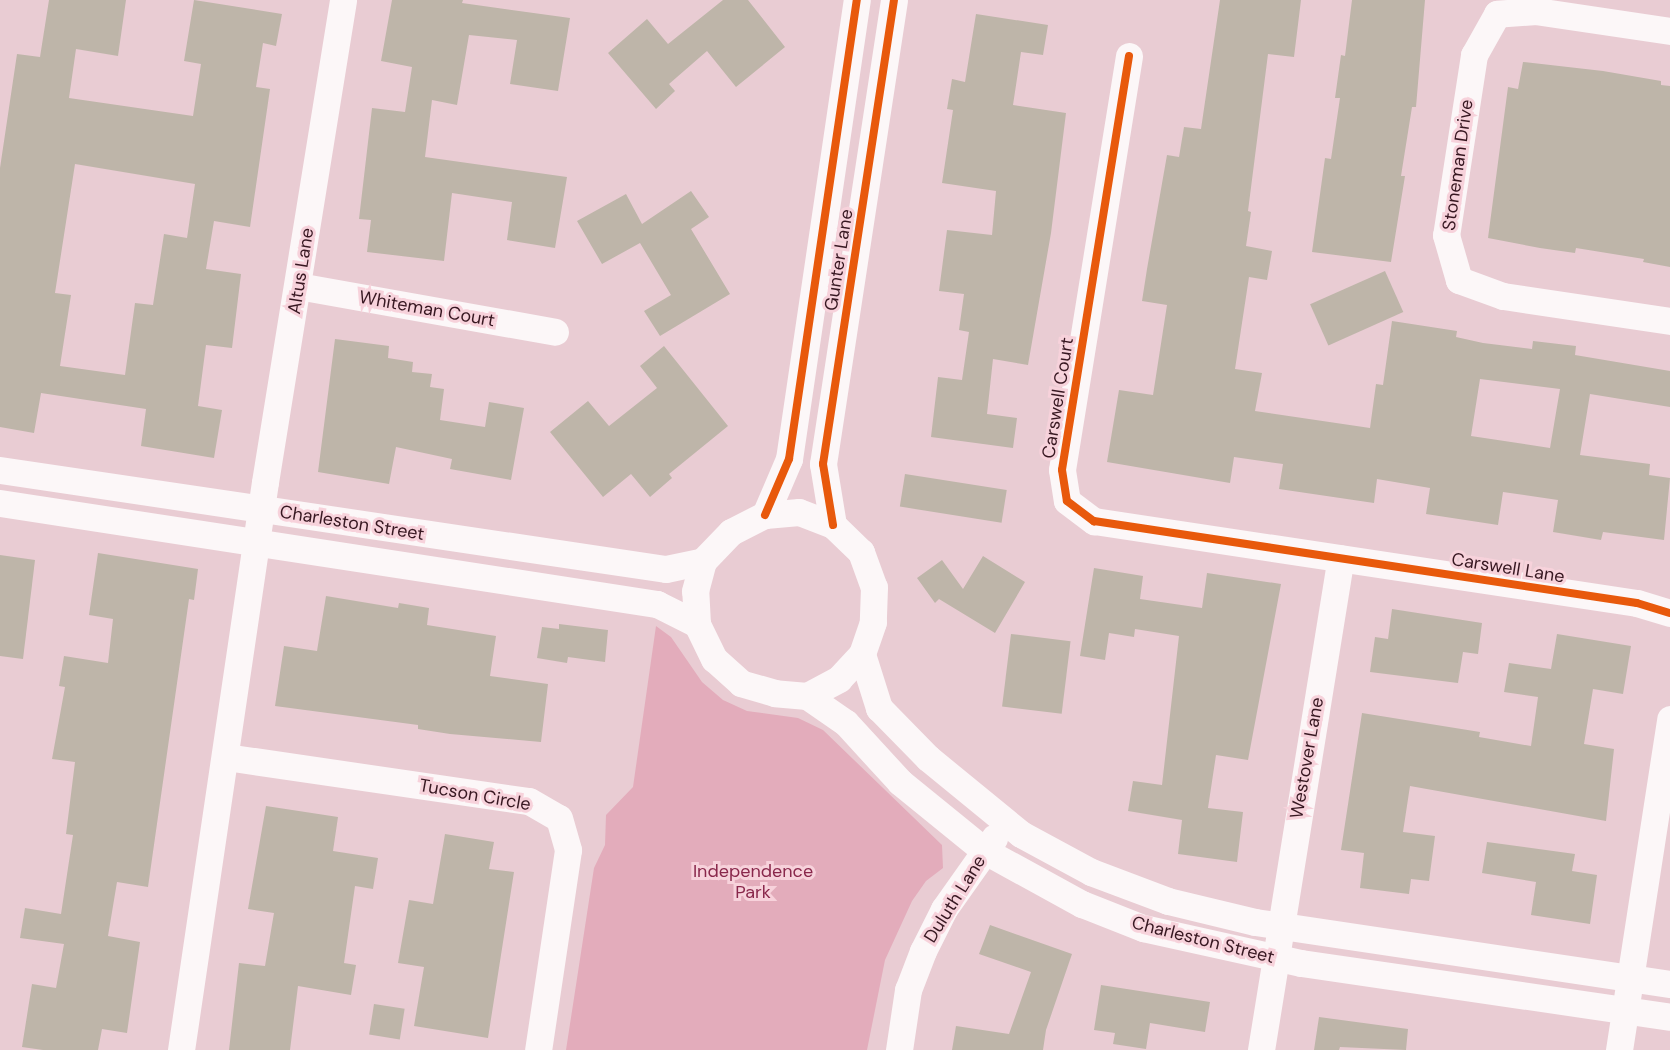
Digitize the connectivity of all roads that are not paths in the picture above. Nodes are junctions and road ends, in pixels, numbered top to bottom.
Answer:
1 (344, 0) edge
2 (857, 0) edge
3 (894, 0) edge
4 (1670, 31) edge
5 (1129, 56) dead end
6 (298, 286) junction
7 (1670, 321) edge
8 (555, 332) dead end
9 (0, 470) edge
10 (0, 503) edge
11 (261, 509) junction
12 (765, 515) junction
13 (833, 525) junction
14 (256, 541) junction
15 (1341, 558) junction
16 (703, 561) junction
17 (1670, 613) edge
18 (697, 624) junction
19 (862, 654) junction
20 (807, 696) junction
21 (1670, 719) edge
22 (226, 757) junction
23 (1006, 823) junction
24 (985, 851) junction
25 (1279, 926) junction
26 (1274, 958) junction
27 (1630, 978) junction
28 (1670, 984) edge
29 (1625, 1011) junction
30 (1670, 1017) edge
31 (181, 1050) edge
32 (538, 1050) edge
33 (899, 1050) edge
34 (1261, 1050) edge
35 (1619, 1050) edge

1 - 6 street, Altus Lane
2 - 12 street, Gunter Lane
3 - 13 street, Gunter Lane
4 - 7 street, Stoneman Drive
5 - 15 street, Carswell Court
6 - 8 street, Whiteman Court
6 - 11 street, Altus Lane
9 - 11 street, Charleston Street
10 - 14 street, Charleston Street
11 - 14 street, Altus Lane
11 - 16 street, Charleston Street
12 - 13 street
12 - 16 street
13 - 19 street
14 - 18 street, Charleston Street
14 - 22 street
15 - 17 street, Carswell Lane
15 - 25 street, Westover Lane
16 - 18 street
18 - 20 street
19 - 20 street
19 - 23 street, Charleston Street
20 - 24 street, Charleston Street
21 - 27 street
22 - 31 street
22 - 32 street, Tucson Circle
23 - 24 street, Duluth Lane
23 - 25 street, Charleston Street
24 - 26 street, Charleston Street
24 - 33 street, Duluth Lane
25 - 26 street, Westover Lane
25 - 27 street, Charleston Street
26 - 29 street, Charleston Street
26 - 34 street, Westover Lane
27 - 28 street, Charleston Street
27 - 29 street
29 - 30 street, Charleston Street
29 - 35 street

